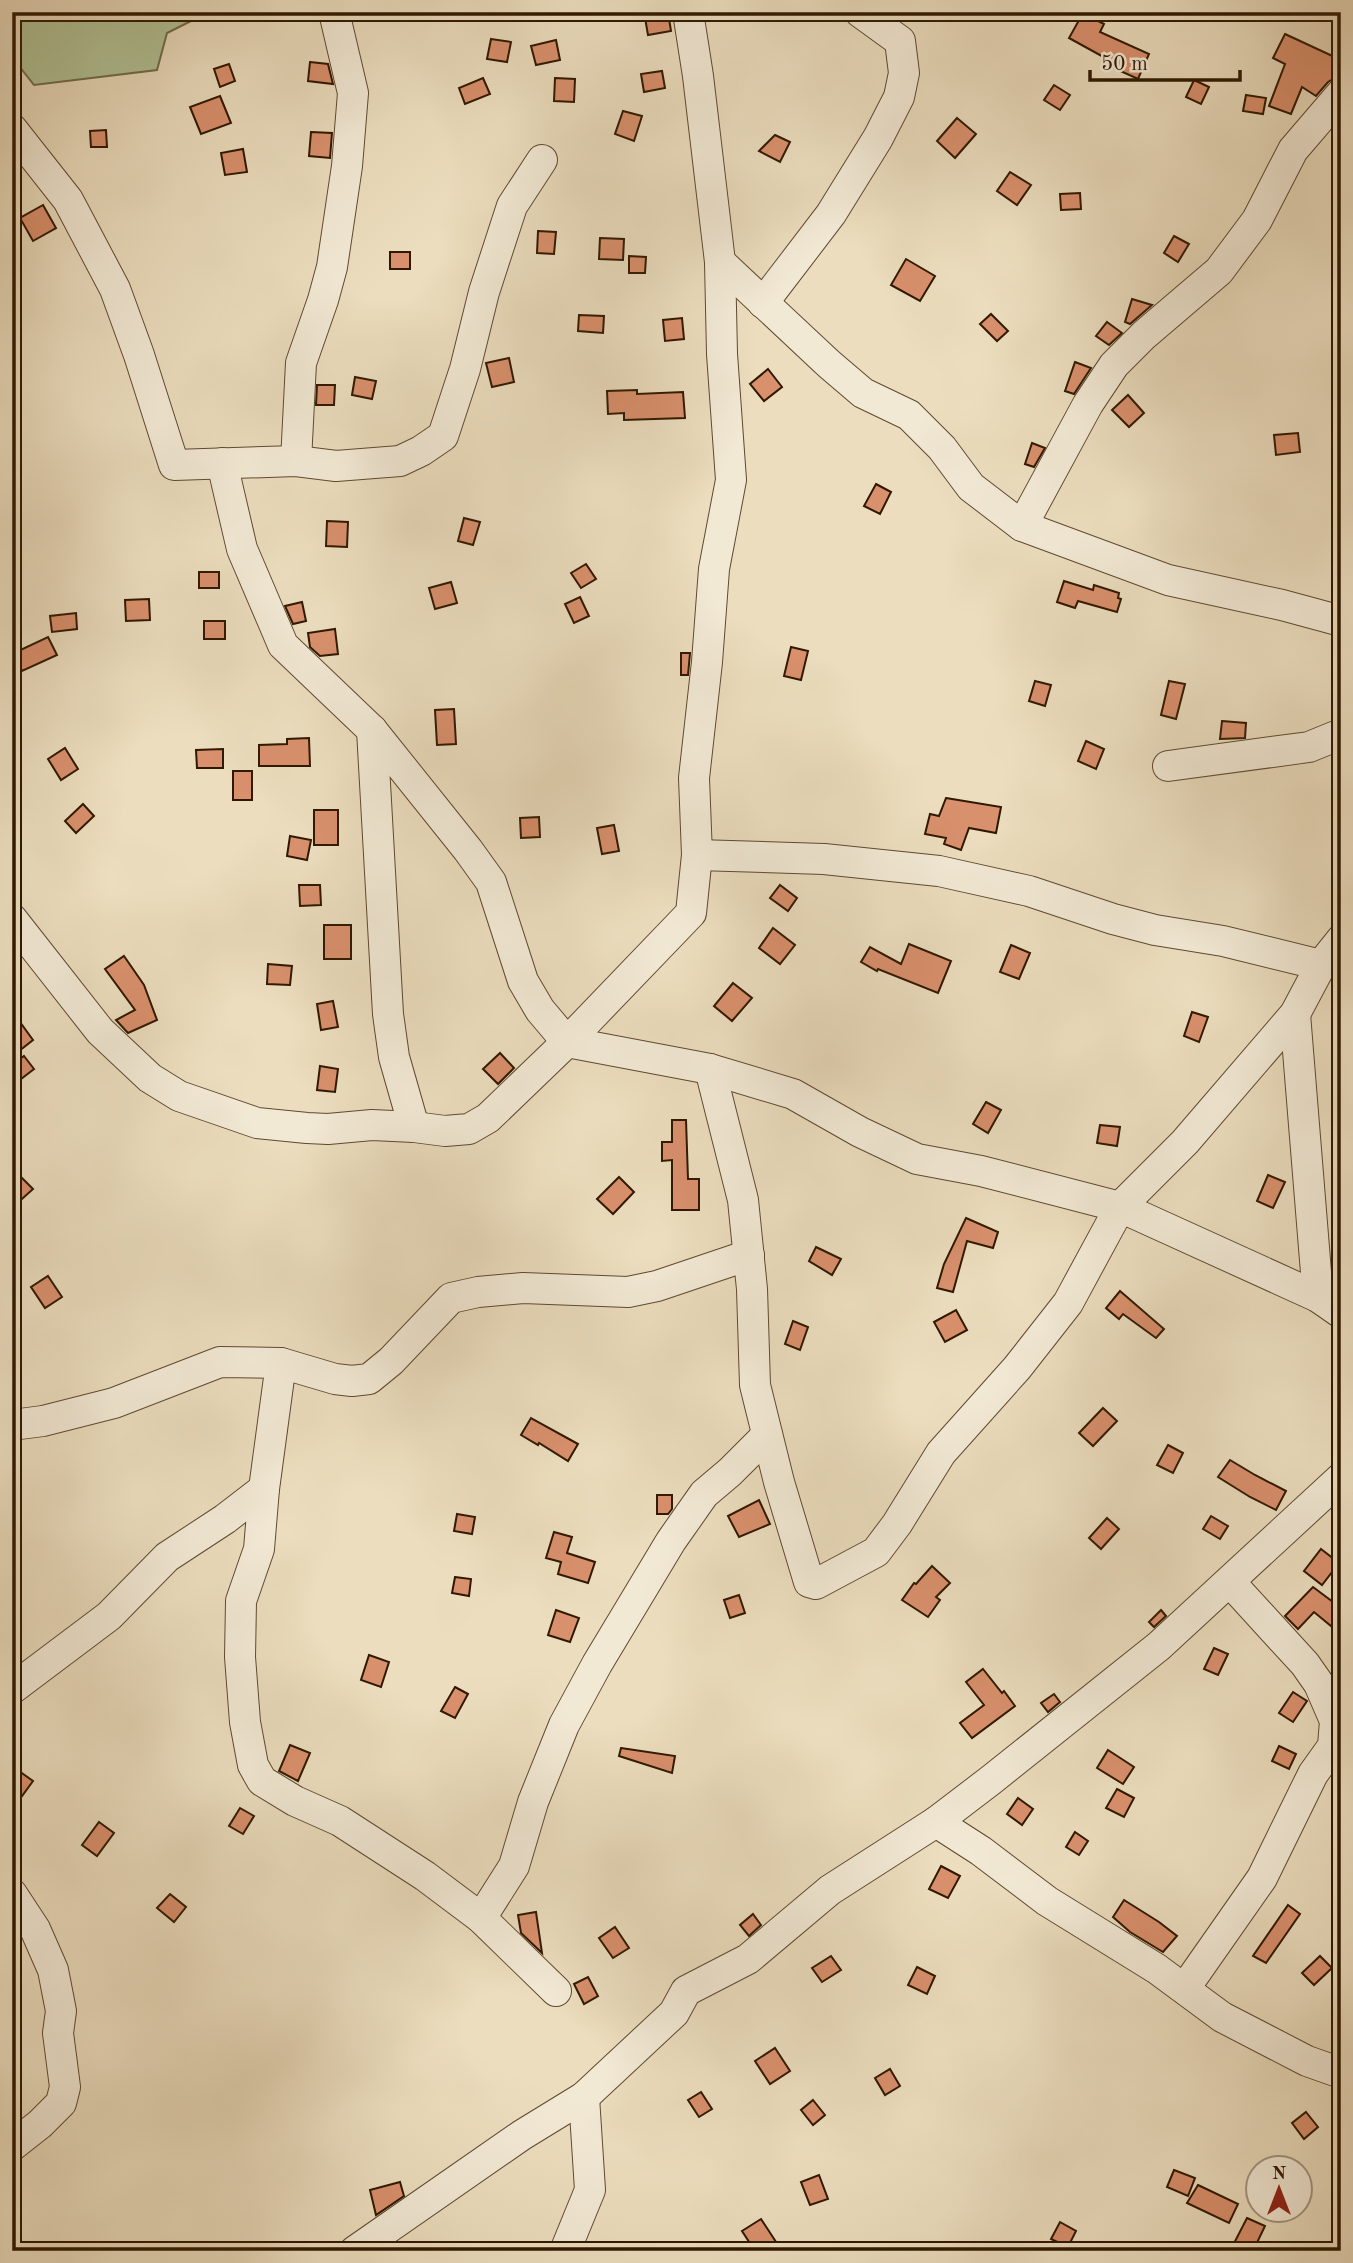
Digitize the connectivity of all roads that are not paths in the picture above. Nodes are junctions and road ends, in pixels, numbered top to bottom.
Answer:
1 (334, 12) edge
2 (688, 12) edge
3 (860, 12) edge
4 (1341, 94) edge
5 (12, 129) edge
6 (542, 160) dead end
7 (720, 262) junction
8 (764, 303) junction
9 (296, 461) junction
10 (222, 463) junction
11 (1023, 526) junction
12 (1341, 621) edge
13 (372, 730) junction
14 (1341, 734) edge
15 (1168, 766) dead end
16 (697, 855) junction
17 (12, 919) edge
18 (1341, 940) edge
19 (1321, 965) junction
20 (1295, 1014) junction
21 (567, 1042) junction
22 (710, 1069) junction
23 (414, 1127) junction
24 (1121, 1207) junction
25 (749, 1255) junction
26 (1330, 1305) edge
27 (281, 1363) junction
28 (12, 1425) edge
29 (767, 1435) junction
30 (1341, 1478) edge
31 (264, 1489) junction
32 (1230, 1582) junction
33 (12, 1689) edge
34 (1337, 1746) edge
35 (936, 1822) junction
36 (12, 1894) edge
37 (481, 1918) junction
38 (1185, 1988) junction
39 (556, 1991) dead end
40 (1341, 2073) edge
41 (584, 2097) junction
42 (12, 2146) edge
43 (355, 2251) edge
44 (565, 2251) edge

1 - 9 street
2 - 7 street
3 - 8 street
4 - 11 street
5 - 10 street
6 - 9 street
7 - 8 street
7 - 16 street
8 - 11 street
9 - 10 street
10 - 13 street
11 - 12 street
13 - 21 street
13 - 23 street
14 - 15 street
16 - 19 street
16 - 21 street
17 - 23 street
18 - 19 street
19 - 20 street
20 - 24 street
20 - 26 street
21 - 22 street
21 - 23 street
22 - 24 street
22 - 25 street
24 - 26 street
24 - 29 street
25 - 27 street
25 - 29 street
27 - 28 street
27 - 31 street
29 - 37 street
30 - 32 street
31 - 33 street
31 - 37 street
32 - 34 street
32 - 35 street
34 - 38 street
35 - 38 street
35 - 41 street
36 - 42 street
37 - 39 street
38 - 40 street
41 - 43 street
41 - 44 street

